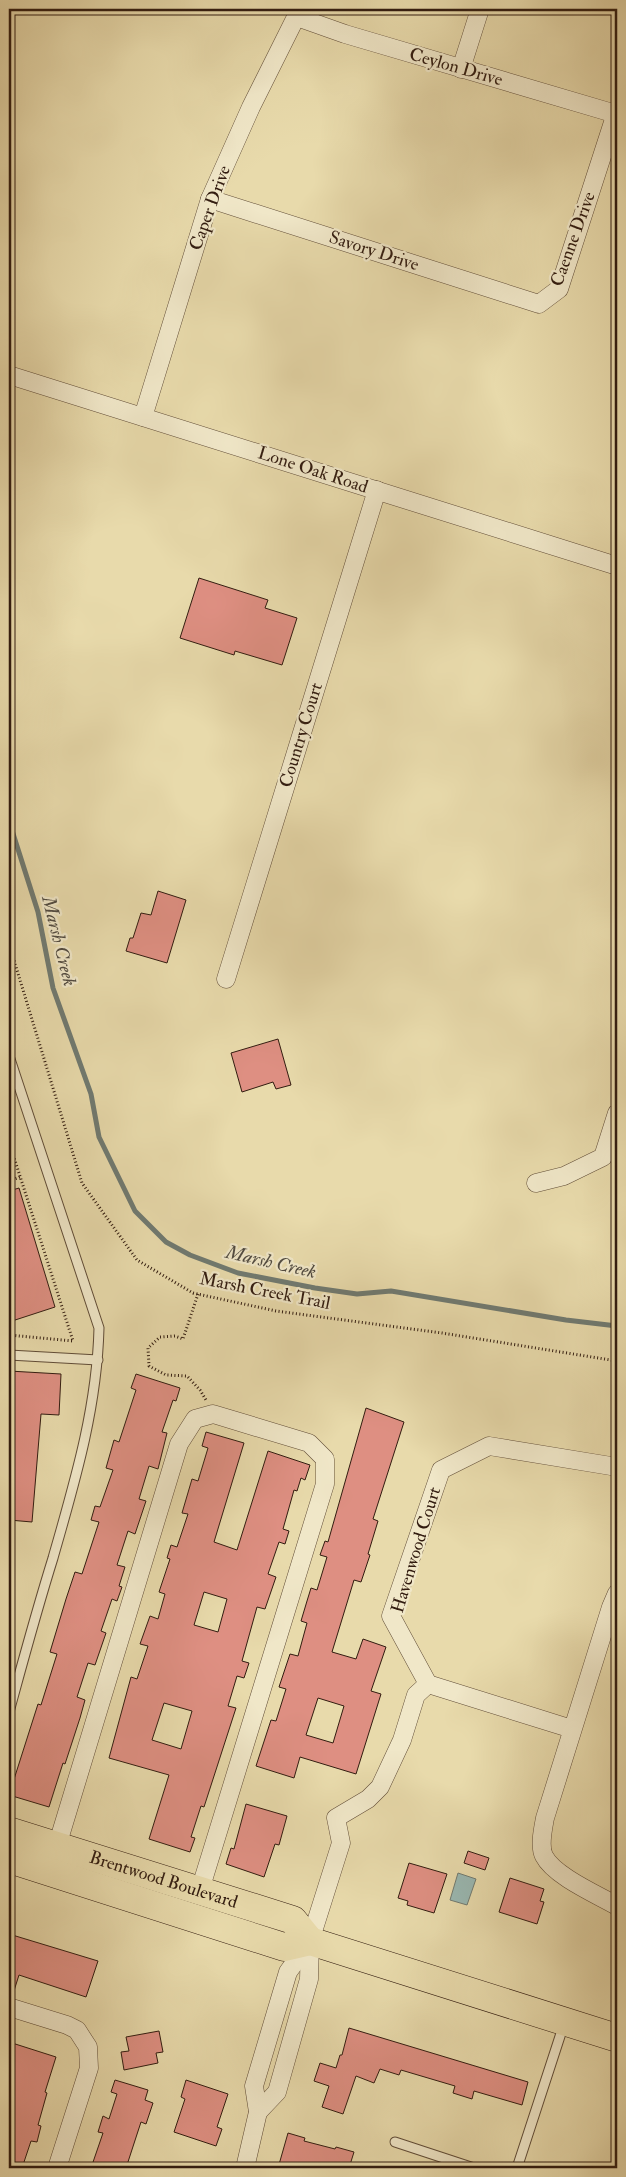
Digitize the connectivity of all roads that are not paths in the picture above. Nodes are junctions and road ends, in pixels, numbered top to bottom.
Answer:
1 (480, 9) edge
2 (298, 13) edge
3 (461, 69) junction
4 (617, 112) edge
5 (210, 199) junction
6 (539, 304) joint
7 (9, 375) edge
8 (143, 417) junction
9 (376, 490) junction
10 (617, 566) edge
11 (226, 979) dead end
12 (9, 1056) edge
13 (617, 1113) edge
14 (536, 1183) dead end
15 (9, 1356) edge
16 (98, 1360) junction
17 (617, 1467) edge
18 (617, 1593) edge
19 (428, 1684) junction
20 (9, 1712) edge
21 (572, 1729) junction
22 (9, 1831) edge
23 (57, 1846) junction
24 (9, 1859) edge
25 (200, 1890) junction
26 (617, 1906) edge
27 (310, 1941) junction
28 (9, 2007) edge
29 (564, 2021) junction
30 (617, 2038) edge
31 (258, 2112) junction
32 (394, 2142) dead end
33 (57, 2168) edge
34 (245, 2168) edge
35 (474, 2168) edge
36 (517, 2168) edge

1 - 3 street
2 - 3 street, Ceylon Drive
2 - 5 street, Caper Drive
3 - 4 street, Ceylon Drive
4 - 6 street, Caenne Drive
5 - 6 street, Savory Drive
5 - 8 street, Caper Drive
7 - 8 street, Lone Oak Road
8 - 9 street, Lone Oak Road
9 - 10 street, Lone Oak Road
9 - 11 street, Country Court
12 - 16 lane
13 - 14 street
15 - 16 lane
16 - 20 lane
17 - 19 street, Havenwood Court
18 - 21 street
19 - 21 street
19 - 27 street
21 - 26 street
22 - 23 main road, Brentwood Boulevard
23 - 25 main road, Brentwood Boulevard
23 - 25 street
24 - 27 main road, Brentwood Boulevard
25 - 27 main road, Brentwood Boulevard
27 - 29 main road
27 - 31 street
27 - 31 street
28 - 33 street
29 - 30 main road
29 - 36 lane
31 - 34 street
32 - 35 lane

